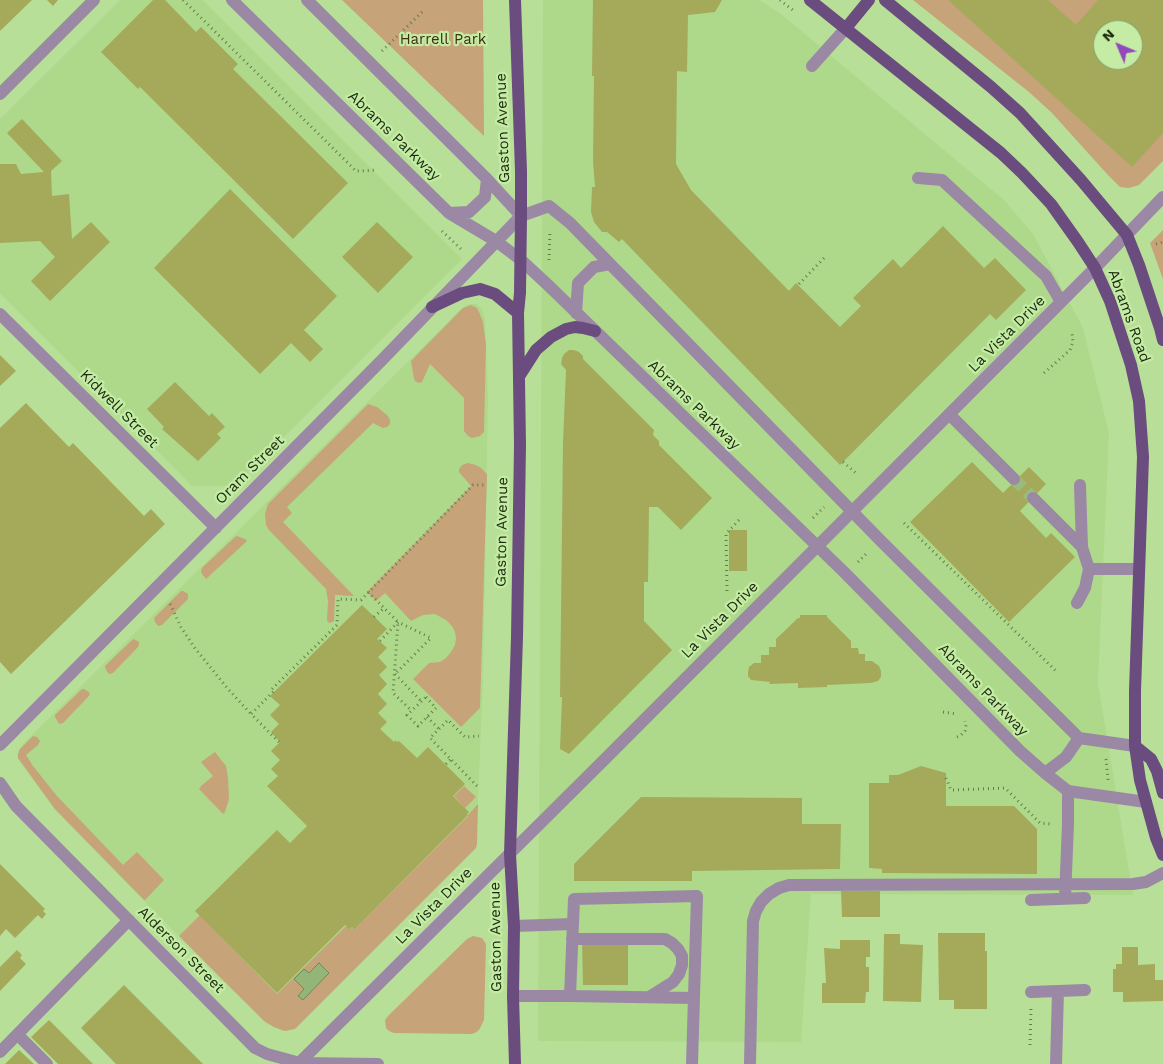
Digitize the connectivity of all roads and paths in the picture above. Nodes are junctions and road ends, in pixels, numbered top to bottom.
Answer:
1 (94, 0) edge
2 (183, 0) edge
3 (232, 0) edge
4 (306, 0) edge
5 (515, 0) edge
6 (780, 0) edge
7 (810, 0) edge
8 (869, 0) edge
9 (885, 0) edge
10 (423, 11) dead end
11 (796, 12) dead end
12 (846, 28) junction
13 (370, 62) junction
14 (812, 66) dead end
15 (0, 94) edge
16 (377, 170) dead end
17 (918, 178) dead end
18 (487, 179) junction
19 (1163, 197) edge
20 (449, 213) junction
21 (521, 216) junction
22 (550, 222) dead end
23 (1126, 235) junction
24 (496, 241) junction
25 (1163, 242) edge
26 (1156, 244) dead end
27 (826, 256) dead end
28 (521, 260) junction
29 (549, 260) dead end
30 (610, 264) junction
31 (1095, 268) junction
32 (799, 284) dead end
33 (1061, 302) junction
34 (432, 307) junction
35 (576, 312) junction
36 (518, 313) junction
37 (0, 314) edge
38 (595, 331) junction
39 (1072, 333) dead end
40 (1163, 340) edge
41 (1044, 373) dead end
42 (520, 375) junction
43 (949, 414) junction
44 (844, 462) dead end
45 (858, 475) dead end
46 (1014, 479) tunnel mouth
47 (1080, 485) dead end
48 (485, 486) dead end
49 (1033, 498) tunnel mouth
50 (830, 502) dead end
51 (852, 511) junction
52 (812, 519) dead end
53 (738, 520) dead end
54 (904, 523) dead end
55 (216, 528) junction
56 (817, 546) junction
57 (1082, 547) junction
58 (872, 548) dead end
59 (857, 562) dead end
60 (1089, 569) junction
61 (1139, 569) junction
62 (728, 591) dead end
63 (368, 592) junction
64 (1077, 603) dead end
65 (170, 604) dead end
66 (384, 608) junction
67 (374, 617) dead end
68 (398, 622) junction
69 (380, 641) dead end
70 (1056, 671) dead end
71 (394, 674) junction
72 (422, 701) junction
73 (412, 711) junction
74 (943, 712) dead end
75 (251, 714) junction
76 (427, 717) junction
77 (439, 729) junction
78 (479, 736) dead end
79 (957, 737) dead end
80 (1079, 738) junction
81 (279, 742) dead end
82 (0, 745) edge
83 (1135, 746) junction
84 (1106, 753) dead end
85 (451, 759) junction
86 (446, 764) dead end
87 (1044, 773) junction
88 (946, 778) dead end
89 (1108, 781) dead end
90 (0, 783) edge
91 (477, 786) dead end
92 (1068, 791) junction
93 (1163, 793) edge
94 (1146, 802) junction
95 (1068, 824) junction
96 (510, 854) junction
97 (1163, 855) edge
98 (1163, 873) edge
99 (1066, 884) junction
100 (1065, 898) junction
101 (1085, 898) dead end
102 (1031, 900) dead end
103 (129, 920) junction
104 (573, 924) junction
105 (514, 926) junction
106 (572, 940) junction
107 (1085, 990) dead end
108 (1036, 991) joint
109 (1058, 991) junction
110 (513, 996) junction
111 (570, 996) junction
112 (649, 997) junction
113 (694, 998) junction
114 (22, 1039) dead end
115 (1030, 1045) dead end
116 (0, 1052) edge
117 (299, 1063) edge
118 (47, 1064) edge
119 (378, 1064) edge
120 (515, 1064) edge
121 (692, 1064) edge
122 (750, 1064) edge
123 (1056, 1064) edge

1 - 15 street
2 - 16 path
3 - 20 street, Abrams Parkway
4 - 13 street
5 - 21 main road, Gaston Avenue
6 - 11 path
7 - 12 main road, Abrams Road
8 - 12 main road
9 - 23 main road, Abrams Road
10 - 13 path
12 - 14 street
12 - 31 main road, Abrams Road
13 - 18 street
17 - 33 street
18 - 20 street
18 - 21 street
19 - 23 street, La Vista Drive
20 - 24 street, Abrams Parkway
21 - 24 street, Oram Street
21 - 28 main road, Gaston Avenue
21 - 30 street
22 - 29 path
23 - 31 street, La Vista Drive
23 - 40 main road, Abrams Road
24 - 28 street, Abrams Parkway
24 - 34 street, Oram Street
25 - 26 path
27 - 32 path
28 - 35 street, Abrams Parkway
28 - 36 main road, Gaston Avenue
30 - 35 street
30 - 51 street
31 - 33 street, La Vista Drive
31 - 61 main road, Abrams Road
33 - 43 street, La Vista Drive
34 - 36 main road
34 - 55 street, Oram Street
35 - 38 street, Abrams Parkway
36 - 42 main road, Gaston Avenue
37 - 55 street, Kidwell Street
38 - 42 main road
38 - 56 street, Abrams Parkway
39 - 41 path
42 - 96 main road, Gaston Avenue
43 - 46 street
43 - 51 street, La Vista Drive
44 - 45 path
47 - 57 street
48 - 63 path
49 - 57 street
50 - 52 path
51 - 56 street, La Vista Drive
51 - 80 street
53 - 62 path
54 - 70 path
55 - 82 street, Oram Street
56 - 87 street, Abrams Parkway
56 - 96 street, La Vista Drive
57 - 60 street
58 - 59 path
60 - 61 street
60 - 64 street
61 - 83 main road, Abrams Road
63 - 66 path
63 - 75 path
65 - 75 path
66 - 67 path
66 - 68 path
68 - 69 path
68 - 71 path
68 - 71 path
71 - 72 path
71 - 73 path
72 - 73 path
72 - 76 path
73 - 76 path
74 - 79 path
75 - 81 path
76 - 77 path
77 - 78 path
77 - 85 path
80 - 83 street
80 - 87 street
83 - 93 main road
83 - 94 main road, Abrams Road
84 - 89 path
85 - 86 path
85 - 91 path
87 - 92 street, Abrams Parkway
88 - 95 path
90 - 103 street, Alderson Street
92 - 94 street, Abrams Parkway
92 - 95 street
94 - 97 main road, Abrams Road
95 - 99 street
96 - 105 main road, Gaston Avenue
96 - 117 street, La Vista Drive
98 - 99 street
99 - 100 street
99 - 122 street
100 - 101 street
100 - 102 street
103 - 116 street
103 - 117 street, Alderson Street
104 - 105 street
104 - 106 street
104 - 113 street
105 - 110 main road, Gaston Avenue
106 - 111 street
106 - 112 street
107 - 109 street
108 - 109 street
108 - 115 path
109 - 123 street
110 - 111 street
110 - 120 main road, Gaston Avenue
111 - 112 street
112 - 113 street
113 - 121 street
114 - 118 street
117 - 119 street, Alderson Street

